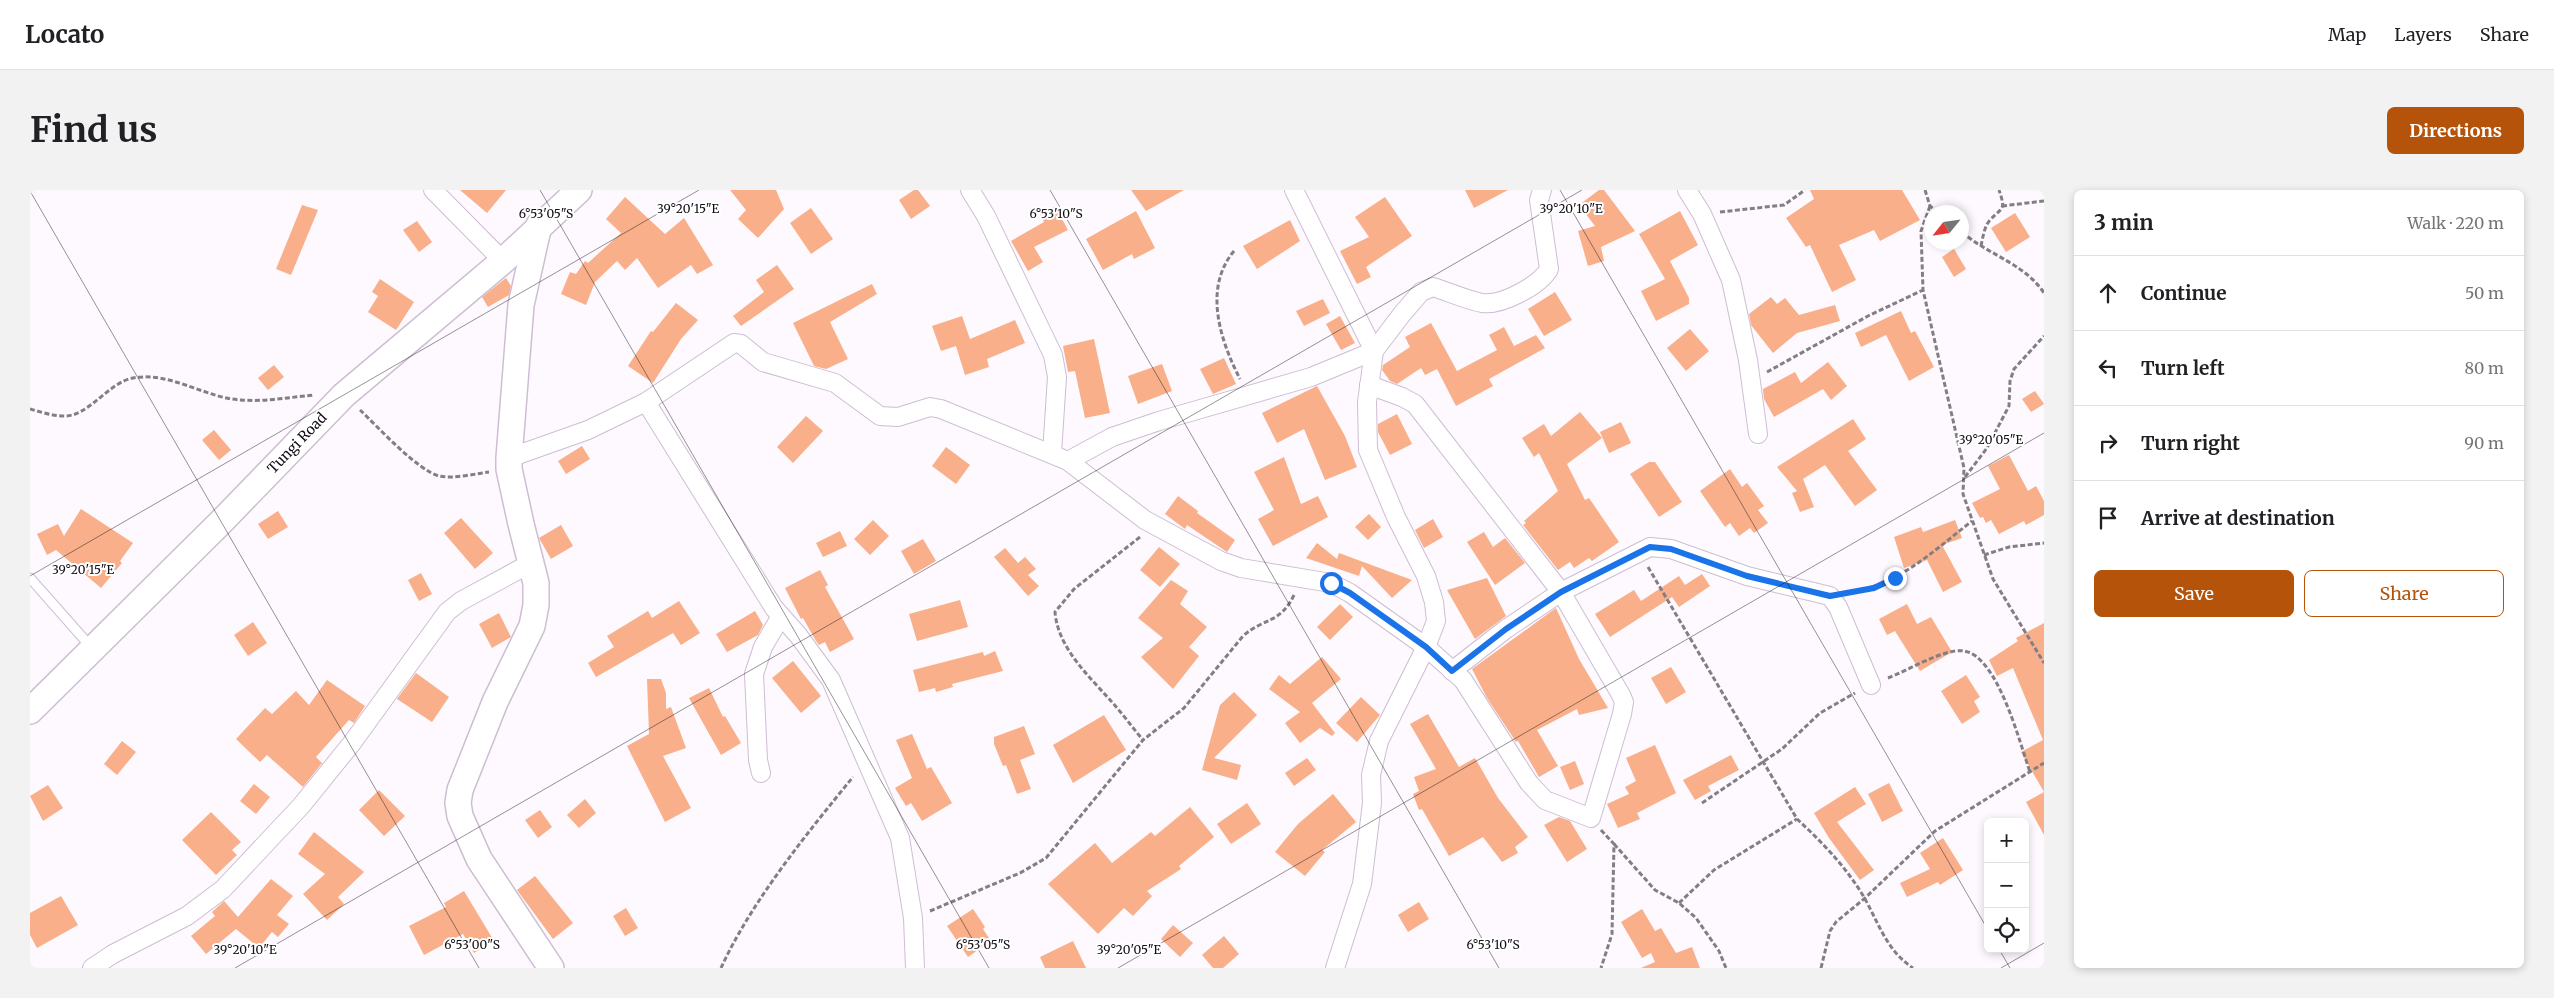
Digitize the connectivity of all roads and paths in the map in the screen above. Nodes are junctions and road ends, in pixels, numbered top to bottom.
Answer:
1 (433, 190) edge
2 (579, 190) edge
3 (970, 190) edge
4 (1294, 190) edge
5 (1542, 190) edge
6 (1687, 190) edge
7 (1805, 190) edge
8 (1925, 190) edge
9 (1999, 190) edge
10 (2044, 201) edge
11 (1930, 205) edge
12 (2002, 206) junction
13 (1702, 214) junction
14 (1924, 223) edge
15 (540, 225) junction
16 (1969, 237) edge
17 (1981, 246) junction
18 (1234, 250) dead end
19 (503, 261) junction
20 (1923, 290) junction
21 (2044, 293) edge
22 (2044, 336) edge
23 (1374, 351) junction
24 (1751, 381) junction
25 (1369, 386) junction
26 (345, 394) junction
27 (1248, 396) junction
28 (646, 402) junction
29 (30, 409) edge
30 (1758, 434) dead end
31 (1052, 453) junction
32 (1068, 461) junction
33 (509, 463) junction
34 (1964, 478) junction
35 (1972, 521) junction
36 (1154, 525) junction
37 (2044, 543) edge
38 (1639, 551) junction
39 (1984, 555) junction
40 (531, 563) junction
41 (30, 578) edge
42 (1303, 578) junction
43 (1561, 592) junction
44 (1830, 596) junction
45 (781, 616) junction
46 (1426, 647) junction
47 (93, 648) junction
48 (2044, 663) edge
49 (1452, 671) junction
50 (1871, 685) junction
51 (32, 704) edge
52 (1143, 740) junction
53 (866, 761) junction
54 (1764, 763) junction
55 (2044, 764) edge
56 (2030, 772) junction
57 (761, 773) dead end
58 (1702, 803) dead end
59 (1591, 818) junction
60 (1797, 819) junction
61 (1614, 844) junction
62 (1864, 898) junction
63 (1679, 903) junction
64 (913, 918) junction
65 (92, 968) edge
66 (551, 968) edge
67 (722, 968) edge
68 (916, 968) edge
69 (1335, 968) edge
70 (1602, 968) edge
71 (1726, 968) edge
72 (1821, 968) edge
73 (1913, 968) edge

1 - 19 street
2 - 15 street, Tungi Road
3 - 31 street
4 - 23 street
5 - 23 street
6 - 13 street
7 - 13 path
8 - 11 path
9 - 12 path
10 - 12 path
12 - 17 path
13 - 24 street
14 - 20 path
15 - 19 street, Tungi Road
15 - 33 street
16 - 17 path
17 - 21 path
18 - 27 path
19 - 26 street, Tungi Road
20 - 24 path
20 - 34 path
22 - 34 path
23 - 25 street
23 - 27 street
24 - 30 street
25 - 43 street
25 - 46 street
26 - 29 path
26 - 33 path
26 - 47 street, Tungi Road
27 - 32 street
28 - 31 street
28 - 33 street
28 - 45 street
31 - 32 street
32 - 36 street
33 - 40 street
34 - 35 path
35 - 39 path
35 - 44 path
36 - 42 street
36 - 52 path
37 - 39 path
38 - 43 street
38 - 44 street
38 - 54 path
39 - 48 path
40 - 65 street
40 - 66 street
41 - 47 lane
42 - 46 street
42 - 52 path
43 - 49 street
43 - 59 street
44 - 50 street
45 - 53 street
45 - 57 street
46 - 49 street
46 - 69 street
47 - 51 street, Tungi Road
49 - 59 street
50 - 54 path
50 - 56 path
52 - 64 path
53 - 64 street
53 - 67 path
54 - 58 path
54 - 60 path
55 - 56 path
56 - 62 path
59 - 61 path
60 - 62 path
60 - 63 path
61 - 63 path
61 - 70 path
62 - 72 path
62 - 73 path
63 - 71 path
64 - 68 street

